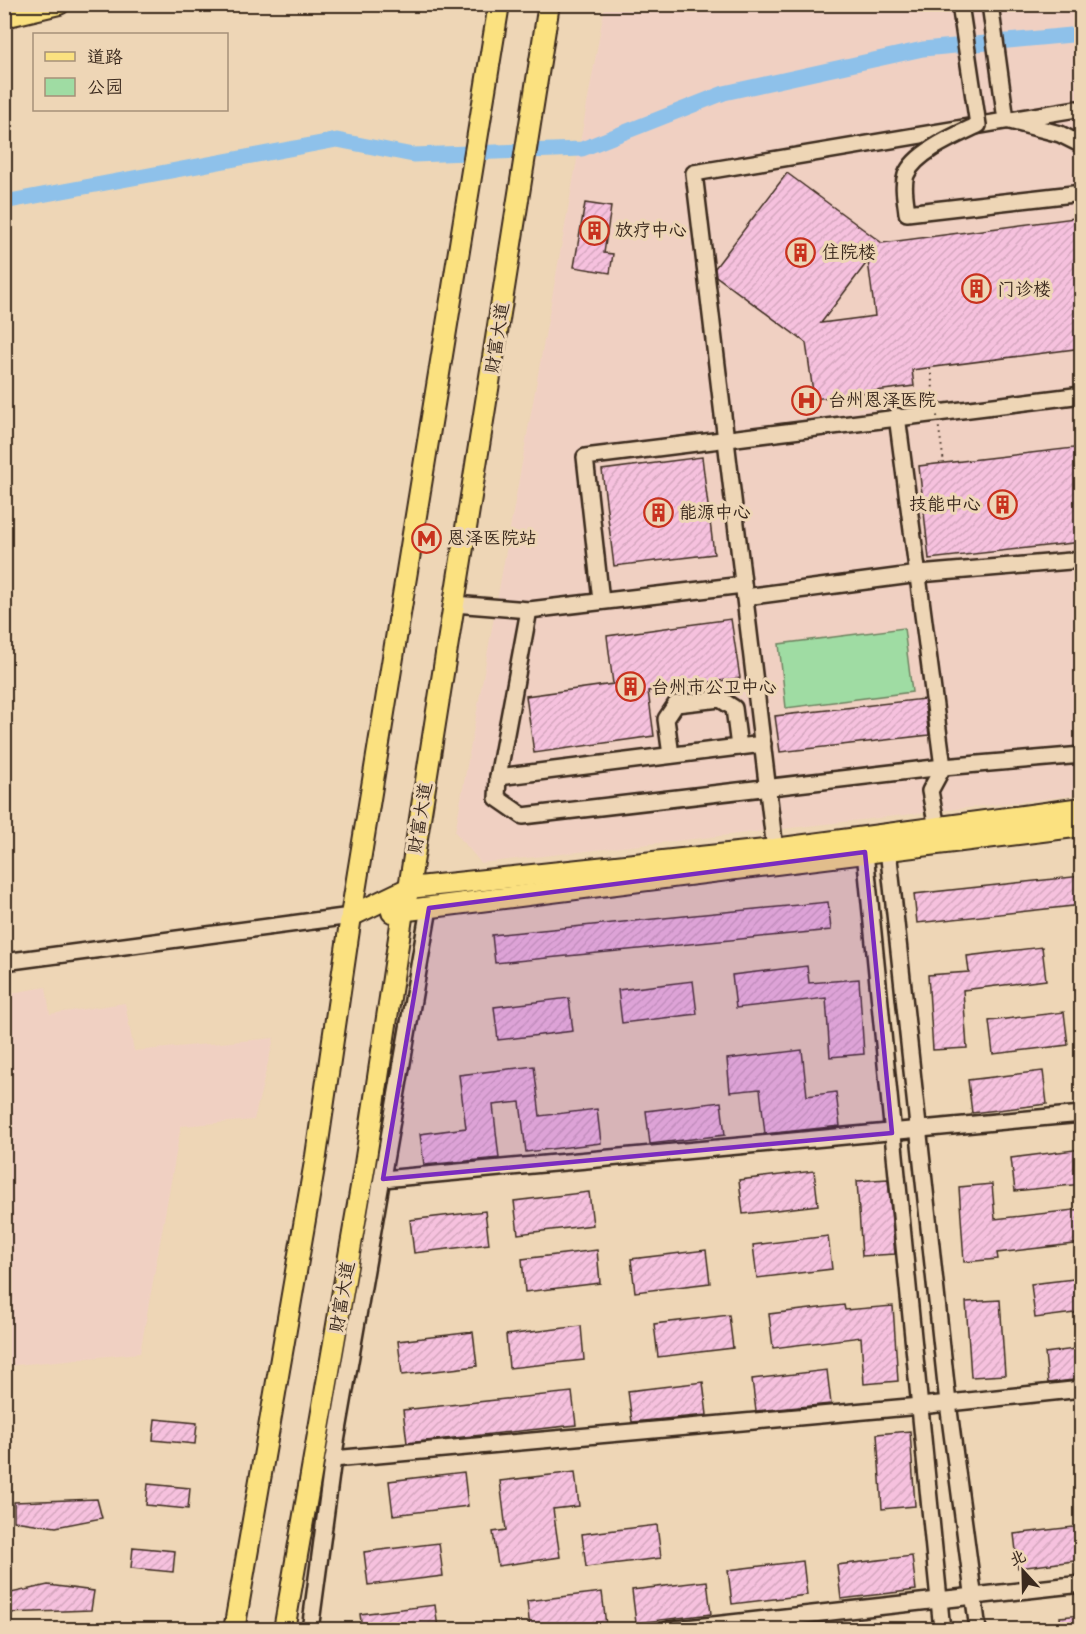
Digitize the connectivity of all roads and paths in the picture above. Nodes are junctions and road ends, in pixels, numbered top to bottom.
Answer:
1 (59, 4) edge
2 (499, 4) edge
3 (549, 4) edge
4 (960, 4) edge
5 (990, 4) edge
6 (4, 17) edge
7 (1076, 109) dead end
8 (1006, 120) junction
9 (978, 125) junction
10 (1082, 145) edge
11 (1082, 193) edge
12 (930, 368) dead end
13 (1082, 395) edge
14 (897, 416) junction
15 (725, 438) junction
16 (944, 463) dead end
17 (1082, 560) edge
18 (919, 574) junction
19 (744, 591) junction
20 (601, 601) junction
21 (454, 604) junction
22 (529, 610) junction
23 (763, 744) junction
24 (739, 747) junction
25 (671, 755) junction
26 (1082, 755) edge
27 (943, 767) junction
28 (498, 777) junction
29 (769, 788) junction
30 (1082, 808) edge
31 (1082, 826) edge
32 (938, 835) junction
33 (888, 849) junction
34 (865, 852) junction
35 (776, 856) junction
36 (409, 888) junction
37 (429, 908) junction
38 (403, 911) junction
39 (351, 916) junction
40 (4, 962) edge
41 (1082, 1114) edge
42 (918, 1131) junction
43 (892, 1134) junction
44 (383, 1179) junction
45 (1082, 1389) edge
46 (948, 1403) junction
47 (920, 1407) junction
48 (333, 1459) junction
49 (1082, 1584) edge
50 (974, 1594) junction
51 (939, 1598) junction
52 (234, 1629) edge
53 (284, 1629) edge
54 (310, 1629) edge
55 (668, 1629) edge
56 (942, 1629) edge
57 (978, 1629) edge

1 - 6 main road
2 - 39 main road
3 - 21 main road, 财富大道
4 - 9 street, bridge
5 - 8 street
7 - 8 street
8 - 9 street
8 - 10 street
9 - 11 street, bridge
9 - 15 street
12 - 16 path, bridge
13 - 14 street
14 - 15 street
14 - 18 street
15 - 19 street
15 - 20 street
17 - 18 street
18 - 19 street
18 - 27 street
19 - 20 street
19 - 23 street
20 - 22 street
21 - 22 street
21 - 36 main road, 财富大道
22 - 28 street
23 - 24 street
23 - 29 street
24 - 25 street
24 - 25 street
25 - 28 street
26 - 27 street
27 - 29 street
27 - 32 street
28 - 29 street
29 - 35 street
30 - 32 main road
31 - 32 main road
32 - 33 main road
32 - 35 main road
33 - 34 main road
33 - 42 street
34 - 35 main road
34 - 43 street
35 - 36 main road
35 - 37 main road
36 - 38 main road, 财富大道
36 - 39 main road
37 - 38 main road
37 - 44 street
38 - 39 main road
38 - 53 main road, 财富大道
39 - 40 street
39 - 52 main road
41 - 42 street
42 - 43 street
42 - 46 street
43 - 44 street
43 - 47 street
44 - 48 street
45 - 46 street
46 - 47 street
46 - 50 street
47 - 48 street
47 - 51 street
48 - 54 street
49 - 50 street
50 - 51 street
50 - 57 street
51 - 55 street
51 - 56 street

